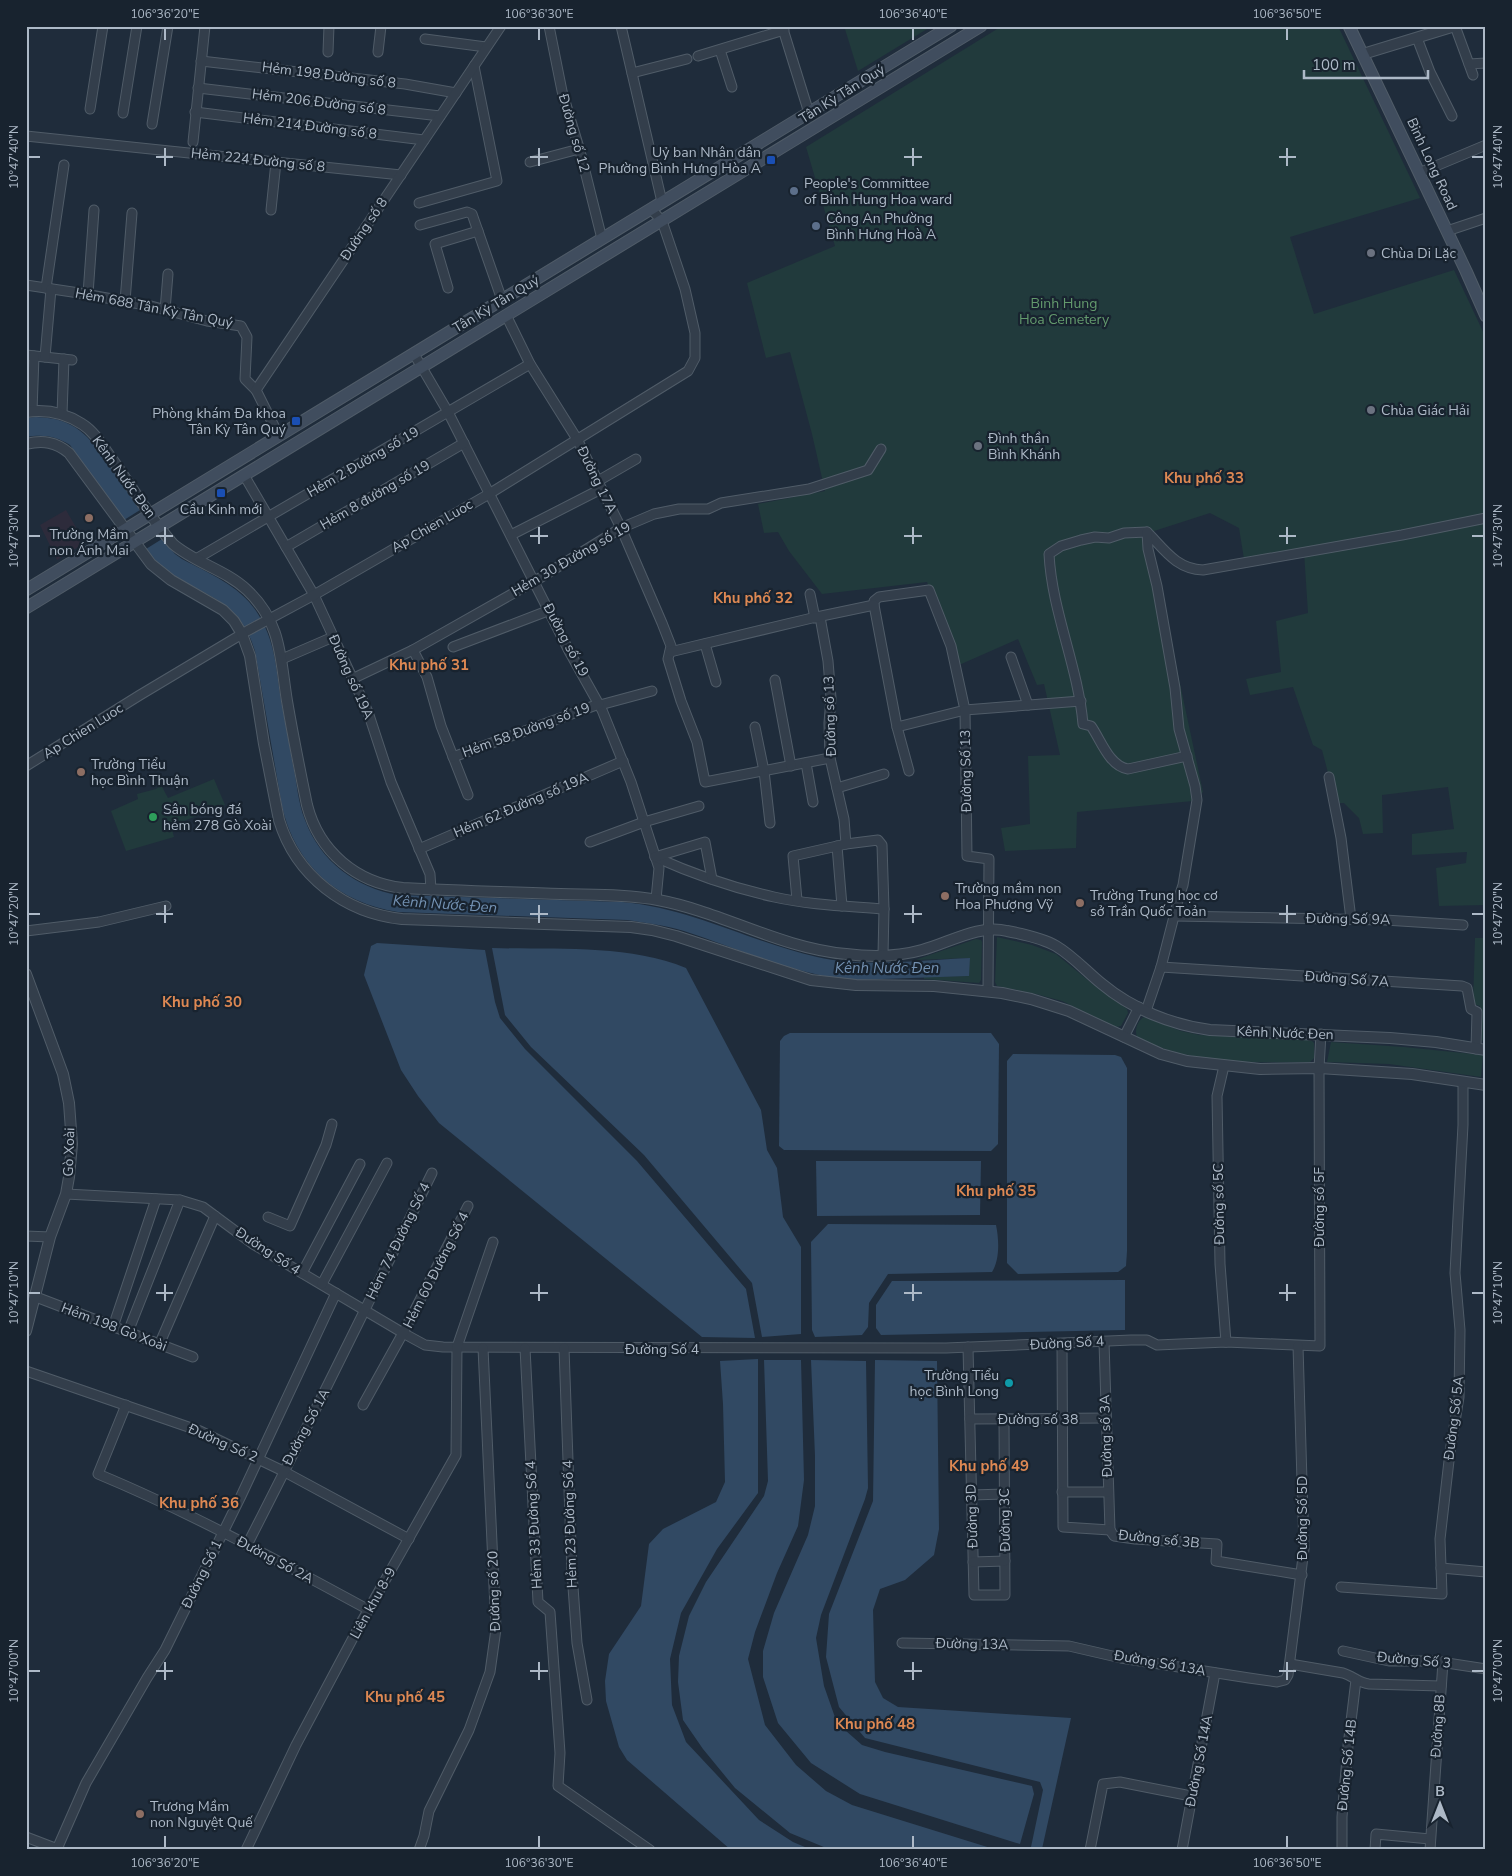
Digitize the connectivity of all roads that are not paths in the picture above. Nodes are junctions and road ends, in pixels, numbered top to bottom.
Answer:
1 (103, 26) edge
2 (137, 26) edge
3 (168, 26) edge
4 (205, 26) edge
5 (329, 26) edge
6 (381, 26) edge
7 (501, 26) edge
8 (549, 26) edge
9 (621, 26) edge
10 (951, 26) edge
11 (980, 26) edge
12 (1349, 26) edge
13 (1455, 26) edge
14 (783, 28) edge
15 (1418, 38) junction
16 (425, 39) dead end
17 (486, 47) junction
18 (720, 50) junction
19 (328, 52) dead end
20 (378, 52) dead end
21 (1363, 54) junction
22 (698, 56) dead end
23 (687, 59) dead end
24 (201, 60) junction
25 (1486, 63) edge
26 (1469, 64) junction
27 (474, 66) junction
28 (632, 73) junction
29 (1473, 75) dead end
30 (732, 87) dead end
31 (198, 88) junction
32 (456, 92) junction
33 (90, 109) dead end
34 (195, 112) junction
35 (123, 113) dead end
36 (809, 113) junction
37 (440, 116) junction
38 (1452, 116) dead end
39 (152, 124) dead end
40 (26, 136) edge
41 (424, 140) junction
42 (193, 142) dead end
43 (1486, 146) edge
44 (580, 149) junction
45 (276, 162) junction
46 (530, 162) dead end
47 (64, 165) dead end
48 (1419, 173) junction
49 (400, 175) junction
50 (662, 202) junction
51 (419, 203) dead end
52 (651, 209) junction
53 (94, 210) dead end
54 (271, 210) dead end
55 (132, 213) dead end
56 (1486, 218) edge
57 (662, 221) junction
58 (420, 225) dead end
59 (478, 231) junction
60 (1447, 231) junction
61 (602, 239) junction
62 (168, 274) dead end
63 (26, 285) edge
64 (49, 288) junction
65 (448, 288) dead end
66 (88, 294) junction
67 (502, 300) junction
68 (125, 301) junction
69 (165, 310) junction
70 (506, 316) junction
71 (1486, 316) edge
72 (414, 354) junction
73 (30, 356) edge
74 (45, 357) junction
75 (530, 364) junction
76 (422, 367) junction
77 (256, 390) junction
78 (29, 411) edge
79 (448, 412) junction
80 (62, 414) junction
81 (279, 436) junction
82 (577, 439) junction
83 (464, 443) junction
84 (26, 444) edge
85 (880, 449) dead end
86 (636, 459) dead end
87 (244, 475) junction
88 (600, 485) junction
89 (489, 494) junction
90 (151, 514) junction
91 (268, 517) junction
92 (1486, 518) edge
93 (160, 526) junction
94 (621, 528) junction
95 (125, 529) junction
96 (1147, 532) junction
97 (511, 535) junction
98 (134, 542) junction
99 (286, 547) junction
100 (196, 559) junction
101 (535, 581) junction
102 (26, 590) edge
103 (810, 594) dead end
104 (314, 595) junction
105 (874, 606) junction
106 (26, 608) edge
107 (550, 610) junction
108 (818, 618) junction
109 (267, 620) junction
110 (245, 633) junction
111 (333, 636) junction
112 (705, 644) junction
113 (453, 647) dead end
114 (413, 650) junction
115 (670, 652) junction
116 (1011, 657) dead end
117 (282, 659) junction
118 (352, 679) junction
119 (775, 680) dead end
120 (716, 682) dead end
121 (652, 691) dead end
122 (1081, 701) junction
123 (600, 705) junction
124 (1028, 705) junction
125 (965, 710) junction
126 (755, 727) dead end
127 (897, 727) junction
128 (1187, 756) junction
129 (453, 757) junction
130 (830, 758) junction
131 (622, 761) junction
132 (806, 763) junction
133 (26, 766) edge
134 (791, 766) junction
135 (764, 771) junction
136 (909, 771) dead end
137 (884, 774) dead end
138 (1329, 777) dead end
139 (837, 788) junction
140 (468, 795) dead end
141 (813, 802) dead end
142 (699, 806) dead end
143 (644, 822) junction
144 (770, 822) dead end
145 (590, 842) dead end
146 (846, 844) junction
147 (837, 846) junction
148 (419, 849) junction
149 (655, 857) junction
150 (712, 879) junction
151 (431, 890) junction
152 (656, 899) junction
153 (797, 900) junction
154 (166, 906) dead end
155 (842, 906) junction
156 (884, 909) junction
157 (1174, 916) junction
158 (1351, 919) junction
159 (1463, 925) dead end
160 (989, 929) junction
161 (26, 931) edge
162 (883, 955) junction
163 (1161, 967) junction
164 (26, 974) edge
165 (988, 991) junction
166 (1142, 1009) junction
167 (1321, 1034) junction
168 (1124, 1037) junction
169 (1481, 1050) edge
170 (1224, 1066) junction
171 (1319, 1068) junction
172 (1463, 1082) junction
173 (1486, 1085) edge
174 (332, 1124) dead end
175 (387, 1163) dead end
176 (360, 1164) dead end
177 (432, 1173) dead end
178 (66, 1194) junction
179 (156, 1199) junction
180 (180, 1200) junction
181 (468, 1206) dead end
182 (215, 1216) junction
183 (268, 1217) dead end
184 (26, 1236) edge
185 (50, 1237) junction
186 (493, 1242) dead end
187 (302, 1273) junction
188 (322, 1284) junction
189 (336, 1293) junction
190 (36, 1297) junction
191 (366, 1310) junction
192 (29, 1315) edge
193 (113, 1327) junction
194 (26, 1331) edge
195 (128, 1332) junction
196 (403, 1333) junction
197 (1104, 1342) junction
198 (1226, 1342) junction
199 (1062, 1344) junction
200 (159, 1345) junction
201 (1298, 1346) junction
202 (457, 1347) junction
203 (968, 1347) junction
204 (483, 1348) junction
205 (525, 1348) junction
206 (564, 1348) junction
207 (193, 1357) dead end
208 (26, 1370) edge
209 (363, 1405) dead end
210 (126, 1406) junction
211 (1106, 1418) junction
212 (970, 1419) junction
213 (1004, 1419) junction
214 (1063, 1419) junction
215 (258, 1459) junction
216 (283, 1471) junction
217 (1062, 1492) junction
218 (1108, 1492) junction
219 (1004, 1494) junction
220 (971, 1495) junction
221 (1110, 1530) junction
222 (222, 1532) junction
223 (409, 1539) junction
224 (246, 1545) junction
225 (1006, 1561) junction
226 (973, 1562) junction
227 (1441, 1568) junction
228 (1486, 1572) edge
229 (1302, 1575) junction
230 (1341, 1587) dead end
231 (974, 1595) joint
232 (369, 1610) junction
233 (902, 1643) dead end
234 (1042, 1646) joint
235 (1344, 1651) dead end
236 (1443, 1662) junction
237 (1290, 1664) junction
238 (1486, 1668) edge
239 (1215, 1673) junction
240 (1356, 1680) junction
241 (1277, 1682) joint
242 (1441, 1686) junction
243 (587, 1700) dead end
244 (1191, 1796) junction
245 (26, 1837) edge
246 (1430, 1839) junction
247 (35, 1846) edge
248 (59, 1849) edge
249 (246, 1850) edge
250 (419, 1850) edge
251 (650, 1850) edge
252 (1090, 1850) edge
253 (1182, 1850) edge
254 (1342, 1850) edge
255 (1375, 1850) edge
256 (1430, 1850) edge

1 - 33 street
2 - 35 street
3 - 39 street
4 - 24 street
5 - 19 street
6 - 20 street
7 - 17 street, Đường số 8
8 - 44 street, Đường số 12
9 - 28 street
10 - 36 main road, Tân Kỳ Tân Quý
11 - 57 main road, Tân Kỳ Tân Quý
12 - 21 main road, Binh Long Road
13 - 15 street
13 - 26 street
14 - 18 street
14 - 36 street
15 - 21 street
15 - 38 street
16 - 17 street
17 - 27 street, Đường số 8
18 - 22 street
18 - 30 street
21 - 48 main road, Binh Long Road
23 - 28 street
24 - 31 street
24 - 32 street, Hẻm 198 Đường số 8
25 - 26 street
26 - 29 street
27 - 32 street, Đường số 8
27 - 51 street
28 - 50 street
31 - 34 street
31 - 37 street, Hẻm 206 Đường số 8
32 - 37 street, Đường số 8
34 - 41 street, Hẻm 214 Đường số 8
34 - 42 street
36 - 50 main road, Tân Kỳ Tân Quý
37 - 41 street, Đường số 8
40 - 45 street, Hẻm 224 Đường số 8
41 - 49 street, Đường số 8
43 - 48 street
44 - 46 street
44 - 61 street, Đường số 12
45 - 49 street, Hẻm 224 Đường số 8
45 - 54 street
47 - 64 street
48 - 60 main road, Binh Long Road
49 - 77 street, Đường số 8
50 - 52 main road, Tân Kỳ Tân Quý
52 - 57 street, Ap Chien Luoc
52 - 61 main road, Tân Kỳ Tân Quý
53 - 66 street
55 - 68 street
56 - 60 street
57 - 70 main road, Tân Kỳ Tân Quý
57 - 82 street, Ap Chien Luoc
58 - 59 street
59 - 65 street
59 - 67 street
60 - 71 main road, Binh Long Road
61 - 67 main road, Tân Kỳ Tân Quý
62 - 69 street
63 - 64 street, Hẻm 688 Tân Kỳ Tân Quý
64 - 66 street, Hẻm 688 Tân Kỳ Tân Quý
64 - 74 street
66 - 68 street, Hẻm 688 Tân Kỳ Tân Quý
67 - 72 main road, Tân Kỳ Tân Quý
68 - 69 street, Hẻm 688 Tân Kỳ Tân Quý
69 - 77 street, Hẻm 688 Tân Kỳ Tân Quý
70 - 75 street, Đường 17A
70 - 76 main road, Tân Kỳ Tân Quý
72 - 76 street, Đường số 19
72 - 81 main road, Tân Kỳ Tân Quý
73 - 74 street
73 - 78 street
74 - 80 street
75 - 79 street, Hẻm 2 Đường số 19
75 - 82 street, Đường 17A
76 - 79 street, Đường số 19
76 - 87 main road, Tân Kỳ Tân Quý
77 - 81 street
78 - 80 street, Kênh Nước Đen
79 - 83 street, Đường số 19
79 - 91 street, Hẻm 2 Đường số 19
80 - 90 street, Kênh Nước Đen
81 - 90 main road, Tân Kỳ Tân Quý
82 - 88 street, Đường 17A
82 - 89 street, Ap Chien Luoc
83 - 89 street, Đường số 19
83 - 99 street, Hẻm 8 đường số 19
84 - 95 street
85 - 94 street, Hẻm 30 Đường số 19
86 - 88 street
87 - 91 street, Đường số 19A
87 - 93 main road, Tân Kỳ Tân Quý
88 - 94 street, Đường 17A
88 - 97 street
89 - 97 street, Đường số 19
89 - 104 street, Ap Chien Luoc
90 - 93 street, Kênh Nước Đen
90 - 95 main road, Tân Kỳ Tân Quý
91 - 99 street, Đường số 19A
91 - 100 street, Hẻm 2 Đường số 19
92 - 96 street
93 - 98 main road, Tân Kỳ Tân Quý
93 - 100 street, Kênh Nước Đen
94 - 101 street, Hẻm 30 Đường số 19
94 - 115 street, Đường 17A
95 - 98 street
95 - 102 main road, Tân Kỳ Tân Quý
96 - 122 street
96 - 128 street
97 - 101 street, Đường số 19
98 - 106 main road, Tân Kỳ Tân Quý
98 - 110 street
99 - 104 street, Đường số 19A
100 - 109 street, Kênh Nước Đen
101 - 107 street, Đường số 19
101 - 114 street, Hẻm 30 Đường số 19
103 - 108 street, Đường số 13
104 - 109 street, Ap Chien Luoc
104 - 111 street, Đường số 19A
105 - 108 street
105 - 125 street
105 - 127 street
107 - 113 street
107 - 123 street, Đường số 19
108 - 112 street
108 - 130 street, Đường số 13
109 - 110 street, Ap Chien Luoc
109 - 117 street, Kênh Nước Đen
110 - 133 street, Ap Chien Luoc
110 - 165 street
111 - 117 street
111 - 118 street, Đường số 19A
112 - 115 street
112 - 120 street
114 - 118 street, Hẻm 30 Đường số 19
114 - 129 street
115 - 135 street, Đường 17A
116 - 124 street
117 - 151 street, Kênh Nước Đen
118 - 148 street, Đường số 19A
119 - 134 street
121 - 123 street, Hẻm 58 Đường số 19
122 - 124 street, Đường Số 13
122 - 128 street
123 - 129 street, Hẻm 58 Đường số 19
123 - 131 street, Đường số 19
124 - 125 street, Đường Số 13
125 - 127 street
125 - 160 street, Đường Số 13
126 - 135 street
127 - 136 street
128 - 157 street
129 - 140 street
130 - 132 street
130 - 139 street, Đường số 13
131 - 143 street, Đường số 19
131 - 148 street, Hẻm 62 Đường số 19A
132 - 134 street
132 - 141 street
134 - 135 street
135 - 144 street
137 - 139 street
138 - 158 street
139 - 146 street, Đường số 13
142 - 143 street
143 - 145 street
143 - 149 street, Đường số 19
146 - 147 street
146 - 156 street
147 - 153 street
147 - 155 street
148 - 151 street, Đường số 19A
149 - 150 street
149 - 150 street
149 - 152 street, Đường số 19
150 - 153 street
151 - 152 street, Kênh Nước Đen
152 - 162 street, Kênh Nước Đen
153 - 155 street
154 - 161 street
155 - 156 street
156 - 162 street
157 - 158 street, Đường Số 9A
157 - 163 street
158 - 159 street, Đường Số 9A
160 - 162 street, Kênh Nước Đen
160 - 165 street
160 - 166 street, Kênh Nước Đen
163 - 166 street
163 - 169 street, Đường Số 7A
164 - 178 street, Gò Xoài
165 - 168 street
166 - 167 street, Kênh Nước Đen
166 - 168 street
167 - 169 street, Kênh Nước Đen
167 - 171 street, Đường số 5F
168 - 170 street
170 - 171 street
170 - 198 street, Đường số 5C
171 - 172 street
171 - 201 street, Đường số 5F
172 - 173 street
172 - 227 street, Đường Số 5A
174 - 183 street
175 - 188 street
176 - 187 street
177 - 191 street, Hẻm 74 Đường Số 4
178 - 179 street, Đường Số 4
178 - 185 street, Gò Xoài
179 - 180 street, Đường Số 4
179 - 193 street
180 - 182 street, Đường Số 4
180 - 195 street
181 - 196 street, Hẻm 60 Đường Số 4
182 - 187 street, Đường Số 4
182 - 200 street
184 - 185 street
185 - 190 street, Gò Xoài
186 - 202 street, Liên khu 8-9
187 - 188 street, Đường Số 4
188 - 189 street, Đường Số 4
189 - 191 street, Đường Số 4
189 - 215 street, Đường Số 1
190 - 192 street, Gò Xoài
190 - 193 street, Hẻm 198 Gò Xoài
191 - 196 street, Đường Số 4
191 - 216 street, Đường Số 1A
192 - 194 street, Gò Xoài
193 - 195 street, Hẻm 198 Gò Xoài
195 - 200 street, Hẻm 198 Gò Xoài
196 - 202 street, Đường Số 4
196 - 209 street, Hẻm 60 Đường Số 4
197 - 198 street, Đường Số 4
197 - 199 street, Đường Số 4
197 - 211 street, Đường số 3A
198 - 201 street, Đường Số 4
199 - 203 street, Đường Số 4
199 - 214 street, Đường số 3B
200 - 207 street, Hẻm 198 Gò Xoài
201 - 229 street, Đường Số 5D
202 - 204 street, Đường Số 4
202 - 223 street, Liên khu 8-9
203 - 206 street, Đường Số 4
203 - 212 street, Đường 3D
204 - 205 street, Đường Số 4
204 - 250 street, Đường số 20
205 - 206 street, Đường Số 4
205 - 251 street, Hẻm 33 Đường Số 4
206 - 243 street, Hẻm 23 Đường Số 4
208 - 210 street, Đường Số 2
210 - 215 street, Đường Số 2
210 - 222 street, Đường Số 2A
211 - 214 street, Đường số 38
211 - 218 street, Đường số 3A
212 - 213 street, Đường số 38
212 - 220 street, Đường 3D
213 - 214 street, Đường số 38
213 - 219 street, Đường 3C
214 - 217 street, Đường số 3B
215 - 216 street, Đường Số 2
215 - 222 street, Đường Số 1
216 - 223 street, Đường Số 2
216 - 224 street, Đường Số 1A
217 - 218 street
217 - 221 street, Đường số 3B
218 - 221 street, Đường số 3A
219 - 220 street
219 - 225 street, Đường 3C
220 - 226 street, Đường 3D
221 - 229 street, Đường số 3B
222 - 224 street, Đường Số 2A
222 - 248 street, Đường Số 1
223 - 232 street, Liên khu 8-9
224 - 232 street, Đường Số 2A
225 - 226 street, Đường 3C
225 - 231 street, Đường 3C
226 - 231 street, Đường 3D
227 - 228 street
227 - 230 street, Đường Số 5A
229 - 237 street, Đường Số 5D
232 - 249 street, Liên khu 8-9
233 - 234 street, Đường 13A
234 - 239 street, Đường Số 13A
235 - 236 street, Đường Số 3
236 - 238 street, Đường Số 3
236 - 242 street, Đường 8B
237 - 240 street
237 - 241 street, Đường Số 5D
239 - 241 street, Đường Số 13A
239 - 244 street, Đường Số 14A
240 - 242 street
240 - 254 street, Đường Số 14B
242 - 246 street, Đường 8B
244 - 252 street
244 - 253 street, Đường Số 14A
245 - 247 street
246 - 255 street
246 - 256 street, Đường 8B
247 - 248 street

